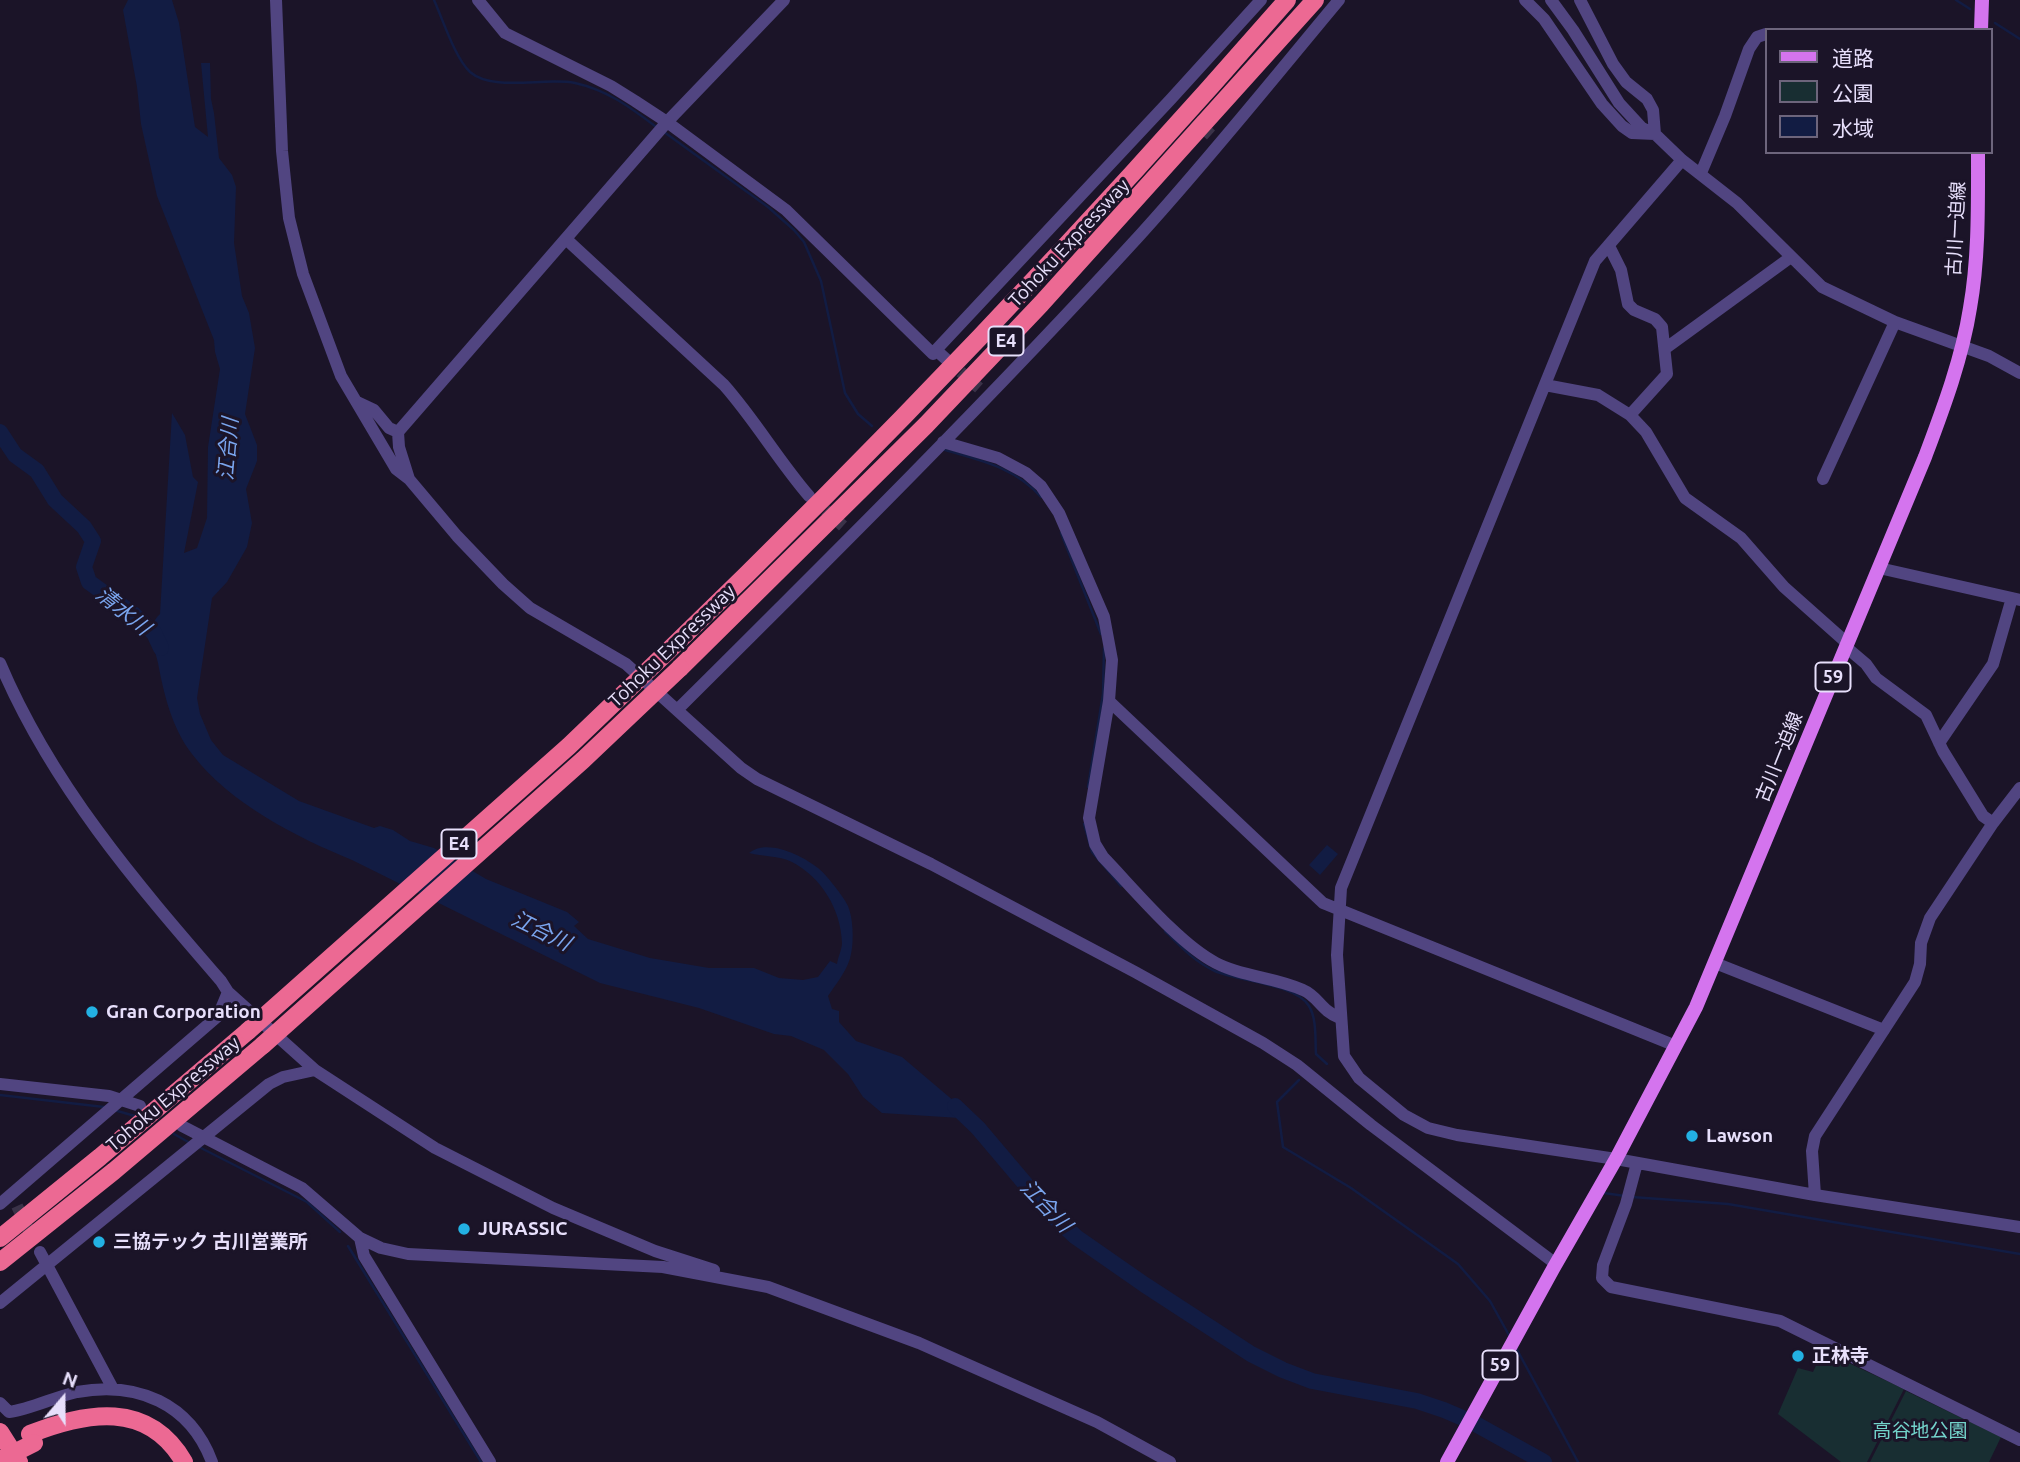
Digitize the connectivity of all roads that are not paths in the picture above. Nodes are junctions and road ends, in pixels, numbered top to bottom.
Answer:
1 (276, 0) edge
2 (478, 0) edge
3 (784, 0) edge
4 (1261, 0) edge
5 (1287, 0) edge
6 (1315, 0) edge
7 (1339, 0) edge
8 (1525, 0) edge
9 (1551, 0) edge
10 (1580, 0) edge
11 (1982, 0) edge
12 (1981, 28) edge
13 (1764, 35) edge
14 (667, 122) junction
15 (1655, 134) junction
16 (1978, 154) edge
17 (1682, 160) junction
18 (1701, 173) junction
19 (566, 239) junction
20 (1609, 246) junction
21 (1791, 257) junction
22 (1895, 322) junction
23 (1962, 346) junction
24 (1666, 348) junction
25 (936, 350) junction
26 (947, 360) tunnel mouth
27 (2020, 373) edge
28 (1545, 385) junction
29 (357, 402) junction
30 (1630, 415) junction
31 (398, 432) junction
32 (943, 442) junction
33 (409, 479) junction
34 (1823, 479) dead end
35 (809, 496) tunnel mouth
36 (843, 526) tunnel mouth
37 (852, 536) junction
38 (1879, 568) junction
39 (2016, 599) edge
40 (1847, 645) junction
41 (0, 663) edge
42 (1110, 701) junction
43 (677, 710) junction
44 (1939, 743) junction
45 (2020, 788) edge
46 (1993, 823) junction
47 (1338, 911) junction
48 (1715, 963) junction
49 (228, 992) junction
50 (1340, 1018) junction
51 (1884, 1030) junction
52 (1676, 1046) junction
53 (315, 1070) junction
54 (0, 1084) edge
55 (140, 1105) dead end
56 (116, 1106) junction
57 (182, 1126) dead end
58 (196, 1142) junction
59 (1616, 1159) junction
60 (1637, 1163) junction
61 (1815, 1195) junction
62 (9, 1202) edge
63 (2020, 1227) edge
64 (0, 1238) edge
65 (360, 1238) junction
66 (40, 1252) tunnel mouth
67 (0, 1262) edge
68 (47, 1265) junction
69 (1554, 1266) junction
70 (768, 1287) junction
71 (0, 1303) edge
72 (112, 1387) junction
73 (0, 1403) edge
74 (0, 1433) edge
75 (32, 1439) junction
76 (2020, 1440) edge
77 (0, 1448) edge
78 (0, 1461) edge
79 (17, 1462) edge
80 (173, 1462) edge
81 (184, 1462) edge
82 (212, 1462) edge
83 (490, 1462) edge
84 (1170, 1462) edge
85 (1447, 1462) edge

1 - 29 street
2 - 14 street
3 - 14 street
4 - 25 street
5 - 64 highway, Tohoku Expressway / E4, bridge
6 - 67 highway, Tohoku Expressway / E4, bridge
7 - 32 street
8 - 15 street
9 - 15 street
10 - 15 street
11 - 12 main road
13 - 18 street
14 - 19 street
14 - 25 street
15 - 17 street
16 - 23 main road, 古川一迫線 / 59
17 - 18 street
17 - 20 street
18 - 21 street
19 - 31 street
19 - 35 street
20 - 24 street
20 - 28 street
21 - 22 street
21 - 24 street
22 - 23 street
22 - 34 street
23 - 27 street
23 - 38 main road, 古川一迫線 / 59
24 - 30 street
25 - 26 street
28 - 30 street
28 - 47 street
29 - 31 street
29 - 33 street
30 - 40 street
31 - 33 street
32 - 37 street
32 - 42 street
33 - 43 street
36 - 37 street
37 - 43 street
38 - 39 street
38 - 40 main road, 古川一迫線 / 59
39 - 44 street
40 - 44 street
40 - 48 main road, 古川一迫線 / 59
41 - 49 street
42 - 47 street
42 - 50 street
43 - 69 street
44 - 46 street
45 - 46 street
46 - 51 street
47 - 50 street
47 - 52 street
48 - 51 street
48 - 52 main road, 古川一迫線 / 59
49 - 53 street
49 - 56 street
50 - 59 street
51 - 61 street
52 - 59 main road, 古川一迫線 / 59
53 - 58 street
53 - 70 street
54 - 56 street
55 - 56 street
56 - 62 street
57 - 58 street
58 - 65 street
58 - 68 street
59 - 60 street
59 - 69 main road, 古川一迫線 / 59
60 - 61 street
60 - 76 street
61 - 63 street
65 - 70 street
65 - 83 street
66 - 68 street
68 - 71 street
68 - 72 street
69 - 85 main road, 59
70 - 84 street
72 - 73 street
72 - 82 street
74 - 79 highway
75 - 77 highway
75 - 78 highway, bridge
75 - 80 highway
75 - 81 highway

